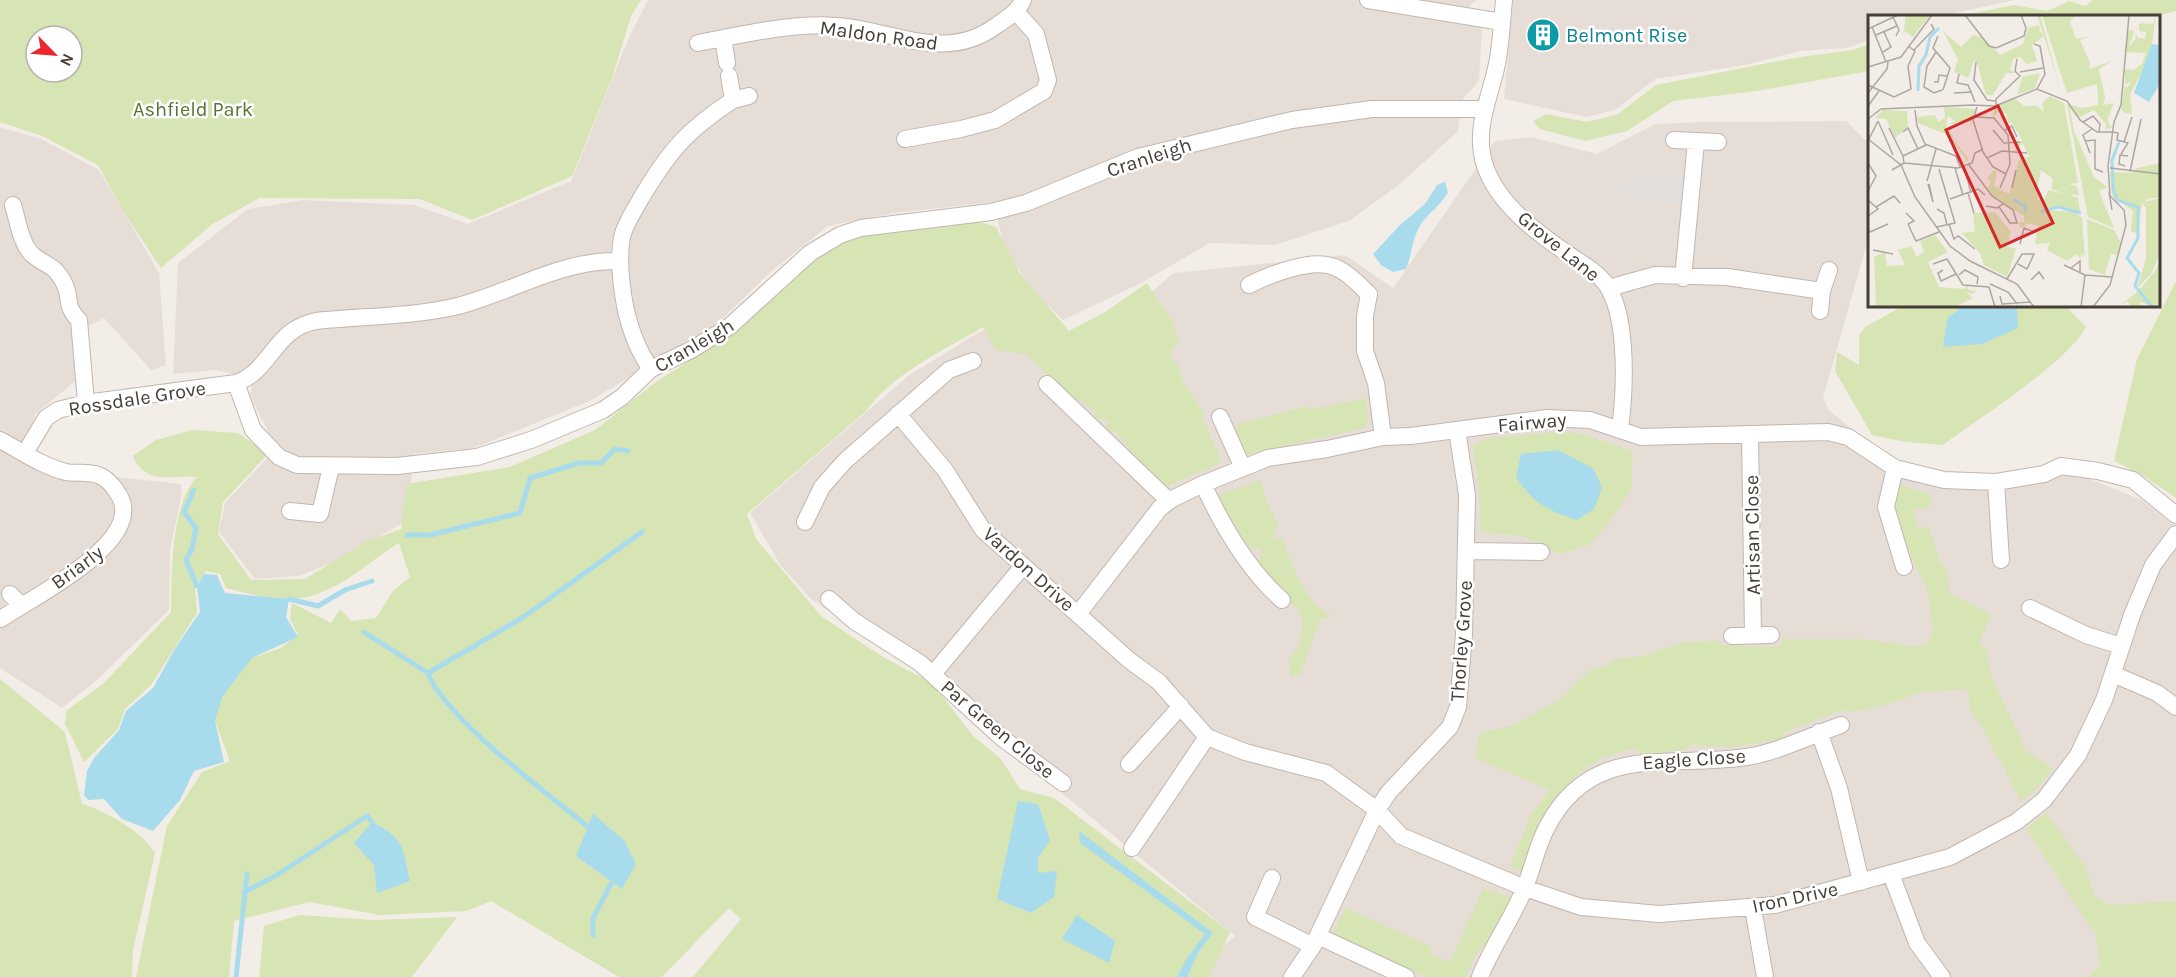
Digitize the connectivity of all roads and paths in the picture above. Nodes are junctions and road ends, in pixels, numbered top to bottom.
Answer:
1 (1368, 0) edge
2 (1504, 0) edge
3 (1019, 6) edge
4 (1502, 22) junction
5 (723, 38) junction
6 (698, 43) dead end
7 (1484, 109) junction
8 (905, 139) dead end
9 (1674, 140) dead end
10 (1696, 142) junction
11 (1718, 142) dead end
12 (13, 205) dead end
13 (620, 261) junction
14 (1829, 270) dead end
15 (1683, 278) junction
16 (1249, 285) dead end
17 (1609, 288) junction
18 (1822, 291) junction
19 (1820, 311) dead end
20 (973, 361) dead end
21 (651, 369) junction
22 (236, 383) junction
23 (1047, 384) dead end
24 (86, 404) junction
25 (898, 414) junction
26 (1220, 417) dead end
27 (1620, 429) junction
28 (1457, 430) junction
29 (1750, 435) junction
30 (1383, 437) junction
31 (0, 440) edge
32 (25, 453) junction
33 (331, 467) junction
34 (1243, 468) junction
35 (1895, 468) junction
36 (1996, 482) junction
37 (1203, 484) junction
38 (1169, 501) junction
39 (290, 511) dead end
40 (2176, 515) edge
41 (805, 522) dead end
42 (2176, 534) edge
43 (1466, 551) junction
44 (1541, 552) dead end
45 (2001, 560) dead end
46 (1023, 566) junction
47 (1904, 567) dead end
48 (829, 598) dead end
49 (1282, 600) dead end
50 (2030, 608) dead end
51 (1078, 614) junction
52 (1, 620) edge
53 (1754, 635) junction
54 (1771, 635) dead end
55 (1732, 636) dead end
56 (2121, 646) junction
57 (933, 674) junction
58 (2113, 674) junction
59 (1181, 706) junction
60 (2176, 707) edge
61 (1841, 724) dead end
62 (1819, 732) junction
63 (1207, 737) junction
64 (1129, 764) dead end
65 (1063, 783) dead end
66 (1377, 810) junction
67 (1132, 848) dead end
68 (1891, 874) junction
69 (1272, 878) dead end
70 (1861, 882) junction
71 (1525, 888) junction
72 (1753, 908) junction
73 (1316, 941) junction
74 (1292, 977) edge
75 (1406, 977) edge
76 (1480, 977) edge
77 (1765, 977) edge
78 (1942, 977) edge

1 - 4 street
2 - 4 street, Grove Lane
3 - 5 street, Maldon Road
3 - 8 street
4 - 7 street, Grove Lane
5 - 6 street, Maldon Road
5 - 13 street
7 - 17 street, Grove Lane
7 - 21 street, Cranleigh
9 - 10 street
10 - 11 street
10 - 15 street
12 - 24 street
13 - 21 street
13 - 22 street
14 - 18 street
15 - 17 street
15 - 18 street
16 - 30 street
17 - 27 street, Grove Lane
18 - 19 street
20 - 25 street
21 - 33 street, Cranleigh
22 - 24 street, Rossdale Grove
22 - 33 street, Cranleigh
23 - 38 street
24 - 32 street, Rossdale Grove
25 - 41 street
25 - 46 street, Vardon Drive
26 - 34 street
27 - 28 street, Fairway
27 - 29 street, Fairway
28 - 30 street, Fairway
28 - 43 street, Thorley Grove
29 - 35 street, Fairway
29 - 53 street, Artisan Close
30 - 34 street, Fairway
31 - 32 street, Briarly
32 - 52 street, Briarly
33 - 39 street
34 - 37 street, Fairway
35 - 36 street, Fairway
35 - 47 street
36 - 40 street, Fairway
36 - 45 street
37 - 38 street, Fairway
37 - 49 street
38 - 51 street, Fairway
42 - 56 street, Iron Drive
43 - 44 street
43 - 66 street, Thorley Grove
46 - 51 street, Vardon Drive
46 - 57 street, Par Green Close
48 - 57 street, Par Green Close
50 - 56 street
51 - 59 street, Vardon Drive
53 - 54 street
53 - 55 street
56 - 58 street, Iron Drive
57 - 65 street, Par Green Close
58 - 60 street
58 - 68 street, Iron Drive
59 - 63 street, Vardon Drive
59 - 64 street
61 - 62 street, Eagle Close
62 - 70 street
62 - 71 street, Eagle Close
63 - 66 street, Vardon Drive
63 - 67 street
66 - 71 street, Iron Drive
66 - 73 street, Thorley Grove
68 - 70 street, Iron Drive
68 - 78 street
69 - 73 street
70 - 72 street, Iron Drive
71 - 72 street, Iron Drive
71 - 76 street, Eagle Close
72 - 77 street
73 - 74 street, Thorley Grove
73 - 75 street

